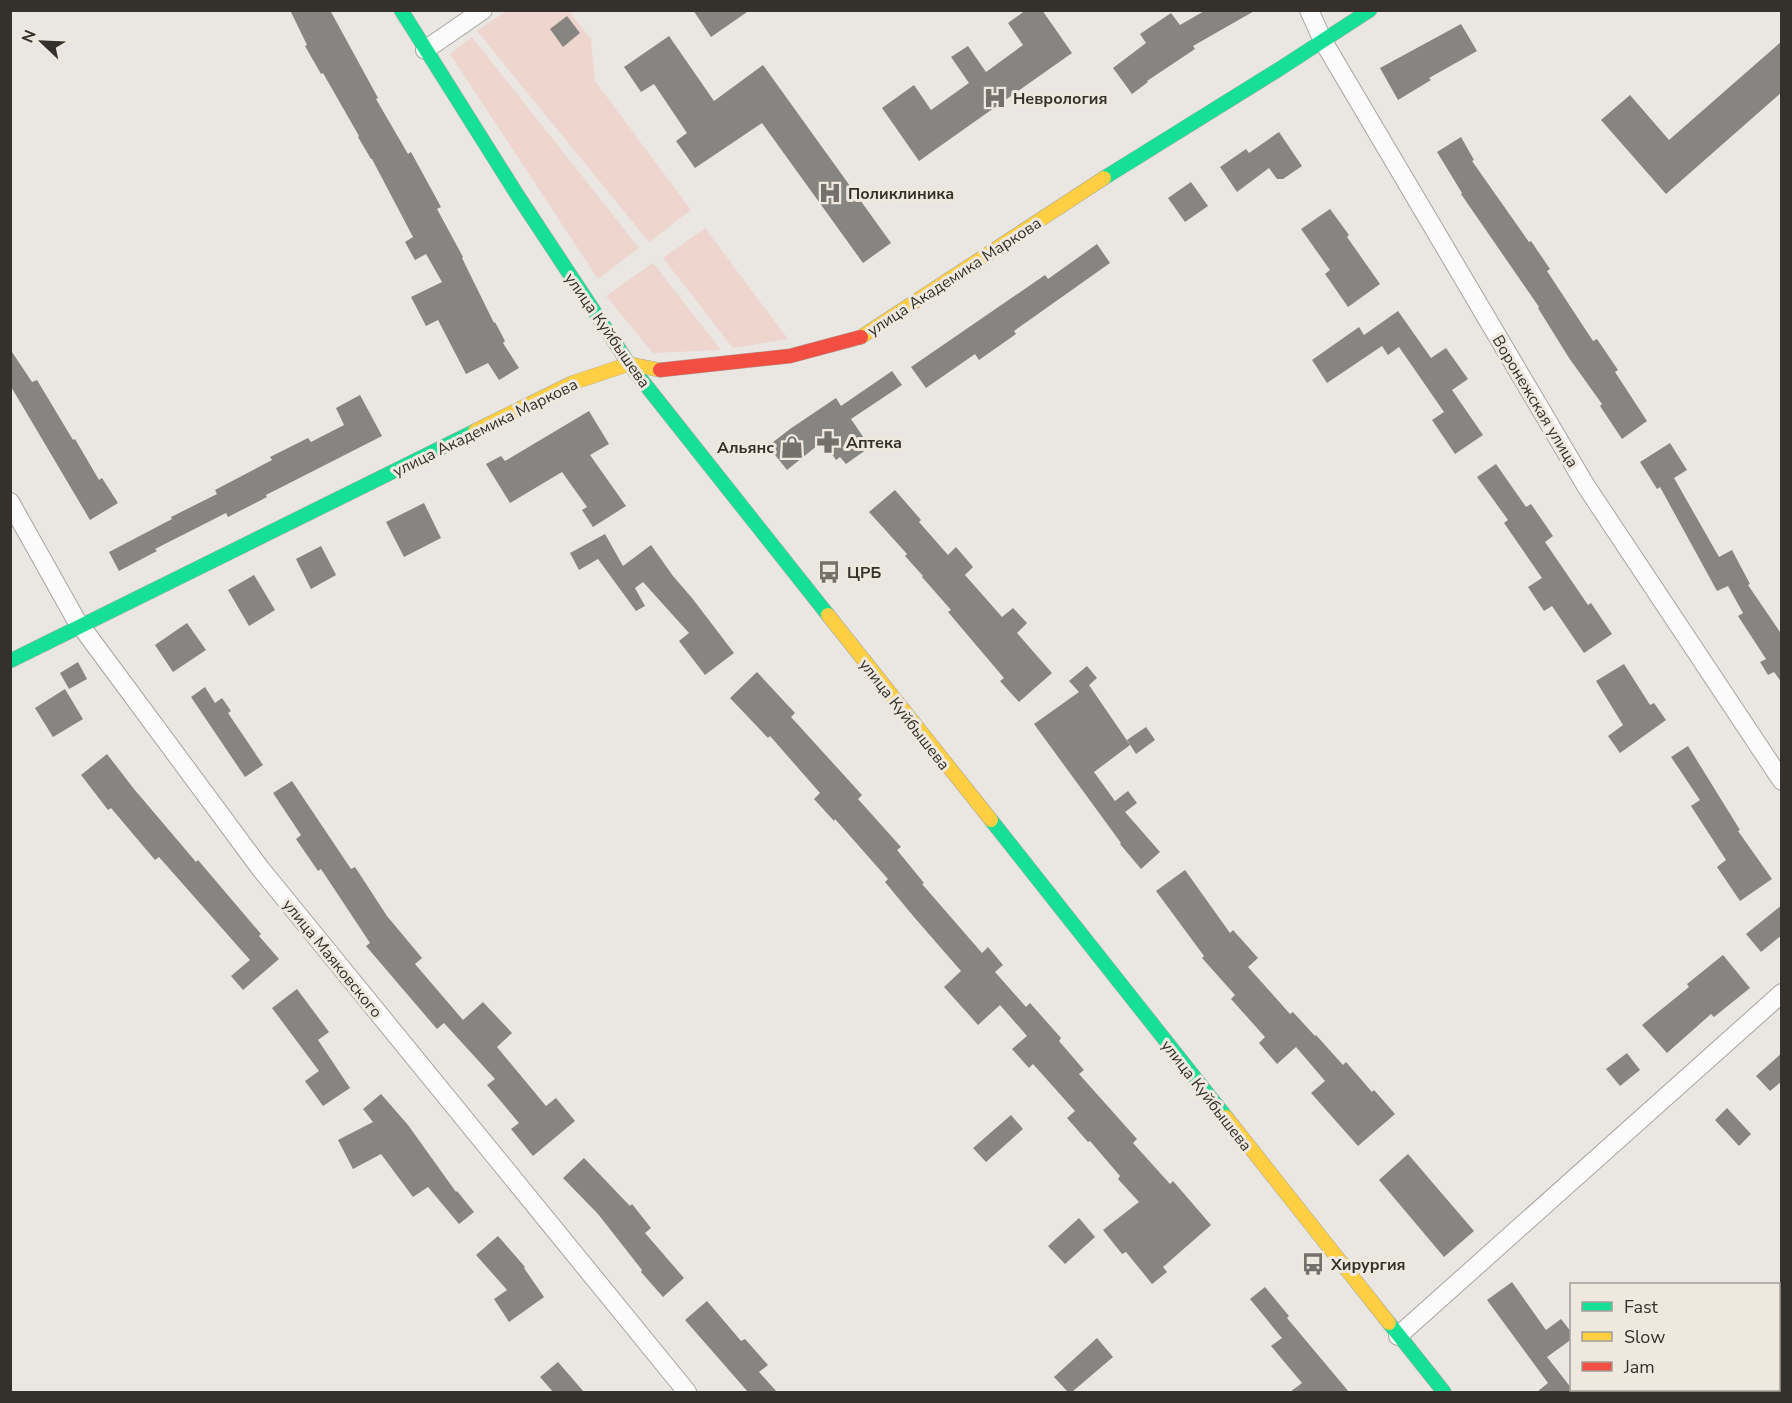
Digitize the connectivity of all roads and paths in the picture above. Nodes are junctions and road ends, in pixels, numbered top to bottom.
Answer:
1 (401, 10) edge
2 (483, 10) edge
3 (1308, 10) edge
4 (1370, 10) edge
5 (1323, 40) junction
6 (425, 50) junction
7 (629, 364) junction
8 (10, 502) edge
9 (80, 626) junction
10 (10, 661) edge
11 (1782, 781) edge
12 (1782, 993) edge
13 (1398, 1336) junction
14 (687, 1392) edge
15 (1444, 1392) edge

1 - 6 street, улица Куйбышева
2 - 6 street
3 - 5 street, Воронежская улица
4 - 5 street, улица Академика Маркова
5 - 7 street, улица Академика Маркова
5 - 11 street, Воронежская улица
6 - 7 street, улица Куйбышева
7 - 9 street, улица Академика Маркова
7 - 13 street, улица Куйбышева
8 - 9 street, улица Маяковского
9 - 10 street, улица Академика Маркова
9 - 14 street, улица Маяковского
12 - 13 street
13 - 15 street, улица Куйбышева

